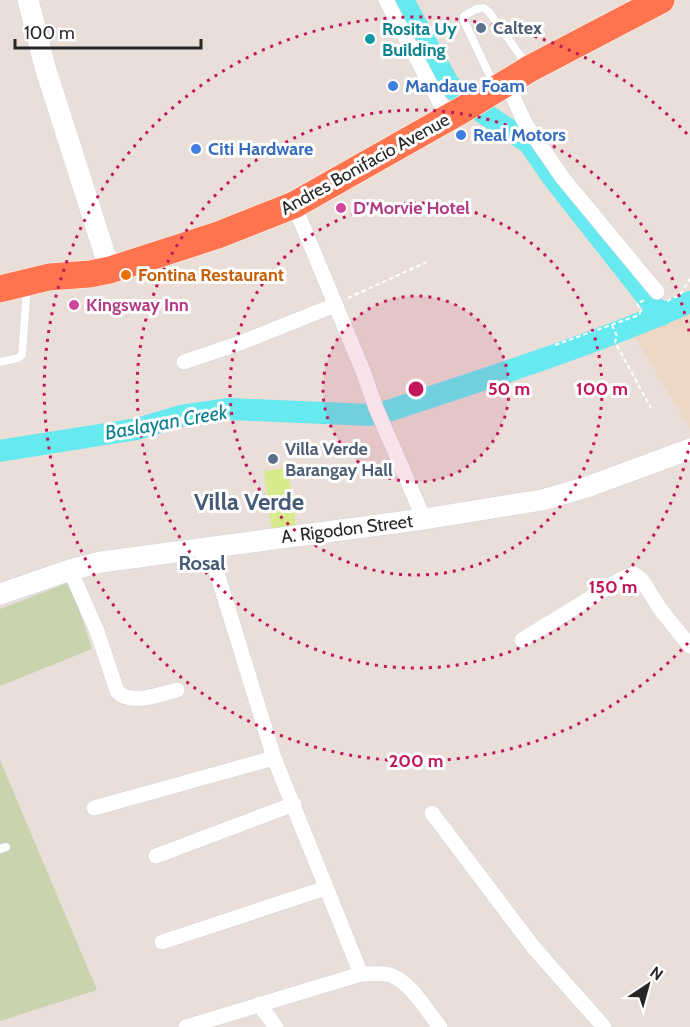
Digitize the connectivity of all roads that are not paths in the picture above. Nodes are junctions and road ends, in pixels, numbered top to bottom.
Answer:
1 (28, 0) edge
2 (386, 0) edge
3 (636, 0) edge
4 (661, 0) edge
5 (497, 79) junction
6 (452, 109) junction
7 (291, 199) junction
8 (108, 264) junction
9 (38, 279) junction
10 (0, 289) edge
11 (661, 297) road end
12 (336, 306) junction
13 (0, 362) edge
14 (184, 363) dead end
15 (690, 449) edge
16 (424, 519) junction
17 (209, 547) junction
18 (70, 570) junction
19 (0, 594) edge
20 (522, 640) dead end
21 (690, 646) edge
22 (177, 690) dead end
23 (274, 758) junction
24 (294, 804) junction
25 (94, 808) dead end
26 (432, 813) dead end
27 (156, 856) dead end
28 (326, 888) junction
29 (162, 942) dead end
30 (361, 974) junction
31 (259, 1004) junction
32 (186, 1027) edge
33 (276, 1027) edge
34 (440, 1027) edge
35 (604, 1027) edge

1 - 8 street
2 - 6 street
3 - 5 highway, Andres Bonifacio Avenue
4 - 5 highway, Andres Bonifacio Avenue
5 - 5 lane
5 - 6 highway, Andres Bonifacio Avenue
5 - 11 street
6 - 7 highway, Andres Bonifacio Avenue
7 - 8 highway, Andres Bonifacio Avenue
7 - 12 street
8 - 9 highway, Andres Bonifacio Avenue
9 - 10 highway, Andres Bonifacio Avenue
9 - 13 lane
12 - 14 street
12 - 16 street
15 - 16 street, A. Rigodon Street
16 - 17 street, A. Rigodon Street
17 - 18 street, A. Rigodon Street
17 - 23 street
18 - 19 street, A. Rigodon Street
18 - 22 street
20 - 21 street
23 - 24 street
23 - 25 street
24 - 27 street
24 - 28 street
26 - 35 street
28 - 29 street
28 - 30 street
30 - 31 street
30 - 34 street
31 - 32 street
31 - 33 street

